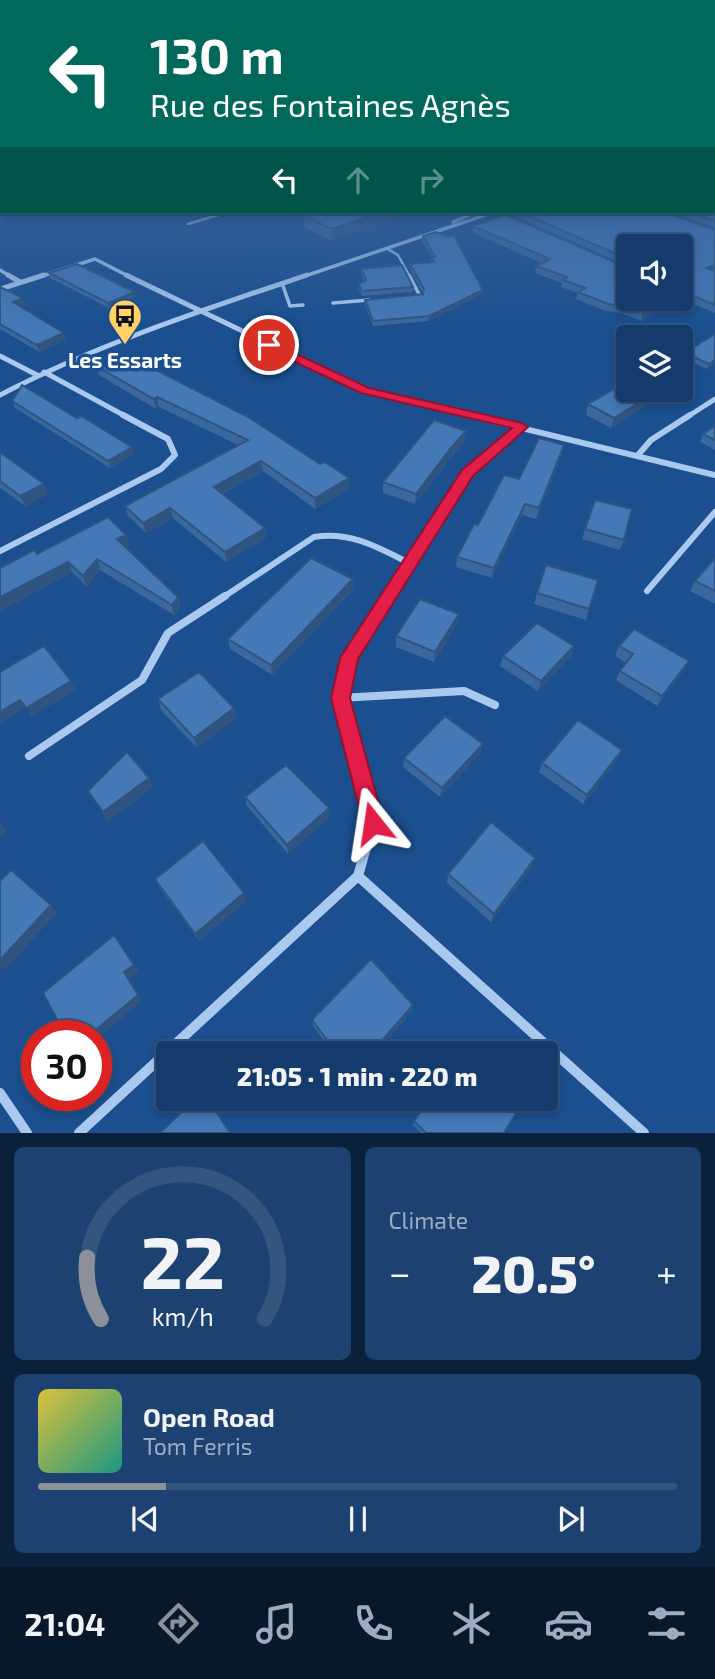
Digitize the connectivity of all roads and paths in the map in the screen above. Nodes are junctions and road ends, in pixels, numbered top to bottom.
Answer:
1 (198, 221) edge
2 (458, 221) edge
3 (464, 221) edge
4 (188, 224) dead end
5 (447, 226) junction
6 (386, 248) junction
7 (0, 270) edge
8 (20, 282) junction
9 (282, 284) junction
10 (0, 289) edge
11 (408, 297) edge
12 (370, 300) edge
13 (333, 303) dead end
14 (303, 305) dead end
15 (197, 311) junction
16 (0, 356) edge
17 (40, 374) junction
18 (0, 395) edge
19 (715, 399) edge
20 (522, 427) junction
21 (638, 455) junction
22 (715, 474) edge
23 (715, 512) edge
24 (0, 551) edge
25 (411, 564) junction
26 (647, 590) dead end
27 (340, 698) junction
28 (495, 705) dead end
29 (29, 756) dead end
30 (358, 876) junction
31 (0, 1093) edge
32 (27, 1133) edge
33 (79, 1133) edge
34 (644, 1133) edge

1 - 4 lane
2 - 5 street
3 - 5 street
5 - 6 street
6 - 9 street
6 - 11 lane
7 - 8 street
8 - 10 street
8 - 15 street
9 - 14 lane
9 - 15 street
12 - 13 lane
15 - 17 street
15 - 20 street
16 - 17 street
17 - 18 street
17 - 24 street
19 - 21 street
20 - 21 street
20 - 25 street
21 - 22 street
23 - 26 street
25 - 27 street
25 - 29 street
27 - 28 street
27 - 30 street
30 - 33 street
30 - 34 street
31 - 32 street

